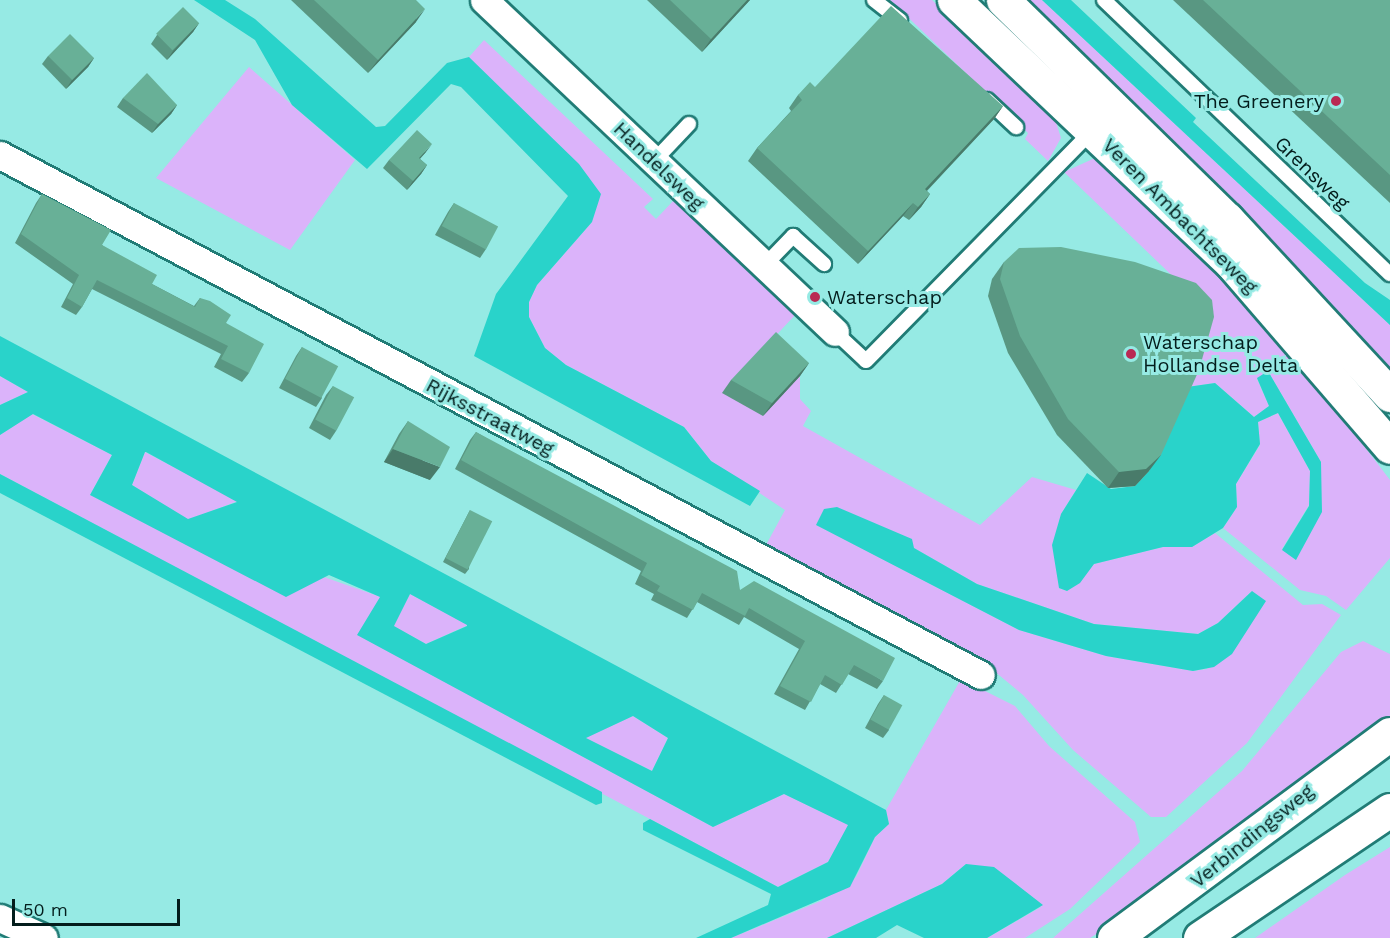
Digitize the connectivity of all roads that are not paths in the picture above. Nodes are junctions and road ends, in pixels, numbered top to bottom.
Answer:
1 (484, 0) edge
2 (874, 0) edge
3 (954, 0) edge
4 (1003, 0) edge
5 (1104, 0) edge
6 (913, 32) edge
7 (973, 87) edge
8 (1115, 107) junction
9 (689, 124) dead end
10 (1016, 127) dead end
11 (1092, 130) junction
12 (0, 155) edge
13 (654, 161) junction
14 (824, 264) dead end
15 (764, 266) junction
16 (1390, 274) edge
17 (835, 332) joint
18 (1390, 395) edge
19 (1390, 447) edge
20 (981, 675) dead end
21 (1390, 734) edge
22 (1390, 810) edge
23 (0, 918) edge
24 (44, 938) edge
25 (1113, 938) edge
26 (1200, 938) edge

1 - 13 street, Handelsweg
2 - 6 lane
3 - 11 main road, Veren Ambachtseweg
4 - 8 main road, Veren Ambachtseweg
5 - 16 lane, Grensweg
7 - 10 lane
8 - 11 lane
8 - 18 main road, Veren Ambachtseweg
9 - 13 lane
11 - 17 lane
11 - 19 main road, Veren Ambachtseweg
12 - 20 street, Rijksstraatweg
13 - 15 street, Handelsweg
14 - 15 lane
15 - 17 street, Handelsweg
21 - 25 main road, Verbindingsweg
22 - 26 main road
23 - 24 street

